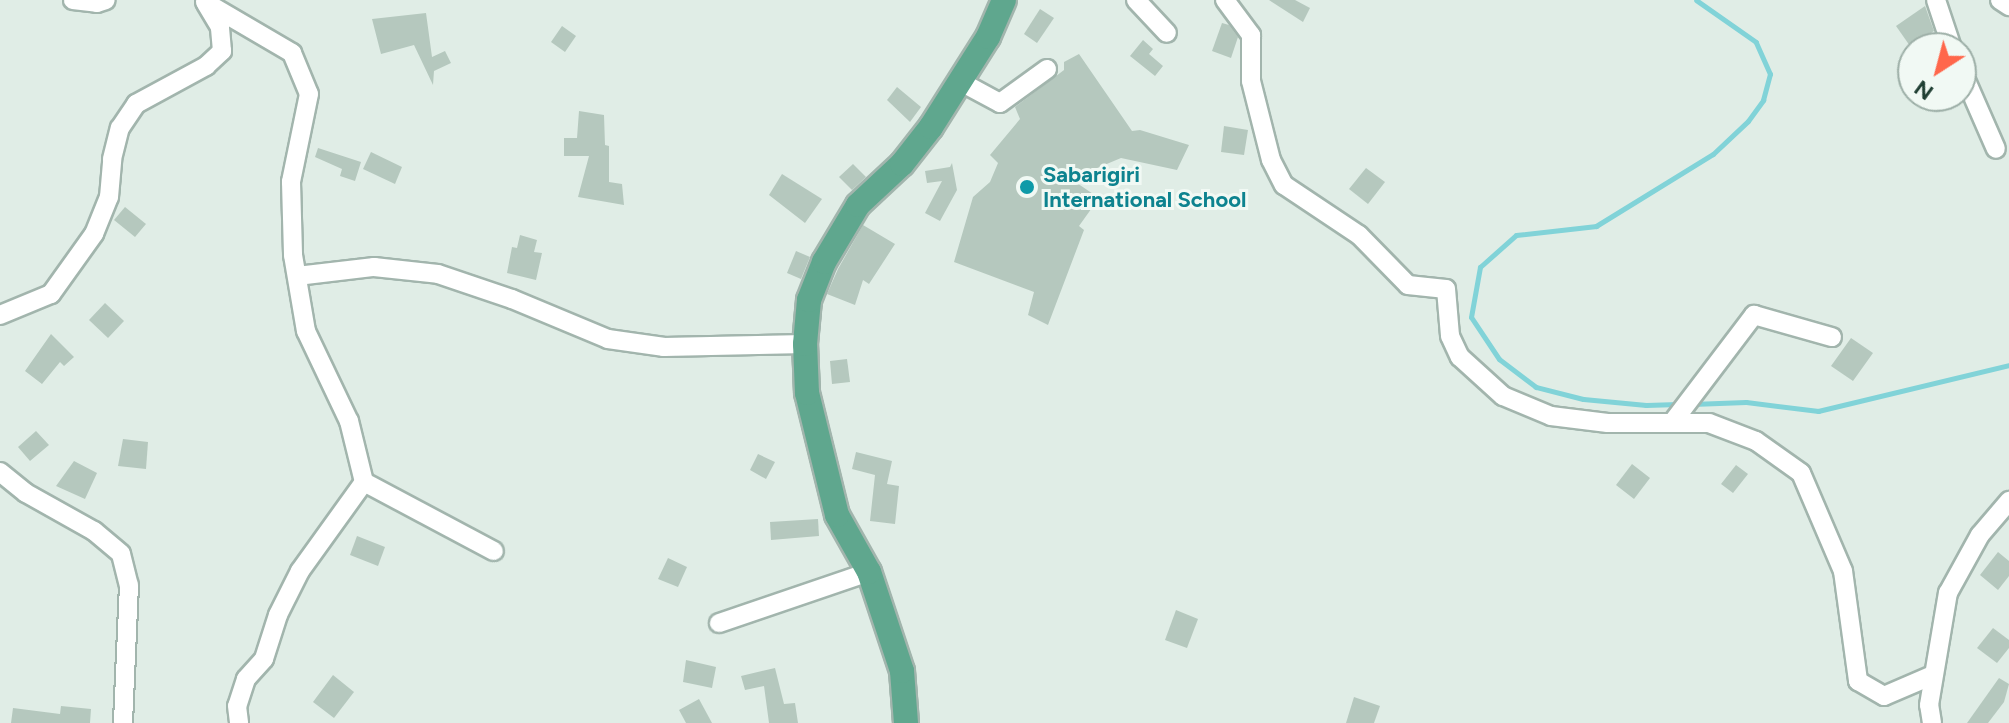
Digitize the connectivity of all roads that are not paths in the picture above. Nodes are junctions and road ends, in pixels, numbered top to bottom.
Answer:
1 (73, 0) edge
2 (106, 0) edge
3 (1004, 0) edge
4 (1136, 0) edge
5 (1225, 0) edge
6 (1936, 0) edge
7 (2000, 0) edge
8 (205, 1) edge
9 (2009, 6) edge
10 (1947, 32) edge
11 (1167, 33) dead end
12 (1047, 69) dead end
13 (961, 82) junction
14 (1977, 106) edge
15 (1996, 149) dead end
16 (297, 276) junction
17 (0, 315) edge
18 (1832, 337) dead end
19 (805, 344) junction
20 (1672, 423) junction
21 (0, 472) edge
22 (364, 482) junction
23 (2009, 501) edge
24 (494, 551) dead end
25 (869, 572) junction
26 (719, 623) dead end
27 (1933, 675) junction
28 (123, 723) edge
29 (239, 723) edge
30 (906, 723) edge
31 (1932, 723) edge

1 - 2 street
3 - 13 main road
4 - 11 street
5 - 20 street
6 - 10 street
7 - 9 street
8 - 16 street
8 - 17 street
12 - 13 street
13 - 19 main road
14 - 15 street
16 - 19 street
16 - 22 street
18 - 20 street
19 - 25 main road
20 - 27 street
21 - 28 street
22 - 24 street
22 - 29 street
23 - 27 street
25 - 26 street
25 - 30 main road
27 - 31 street

